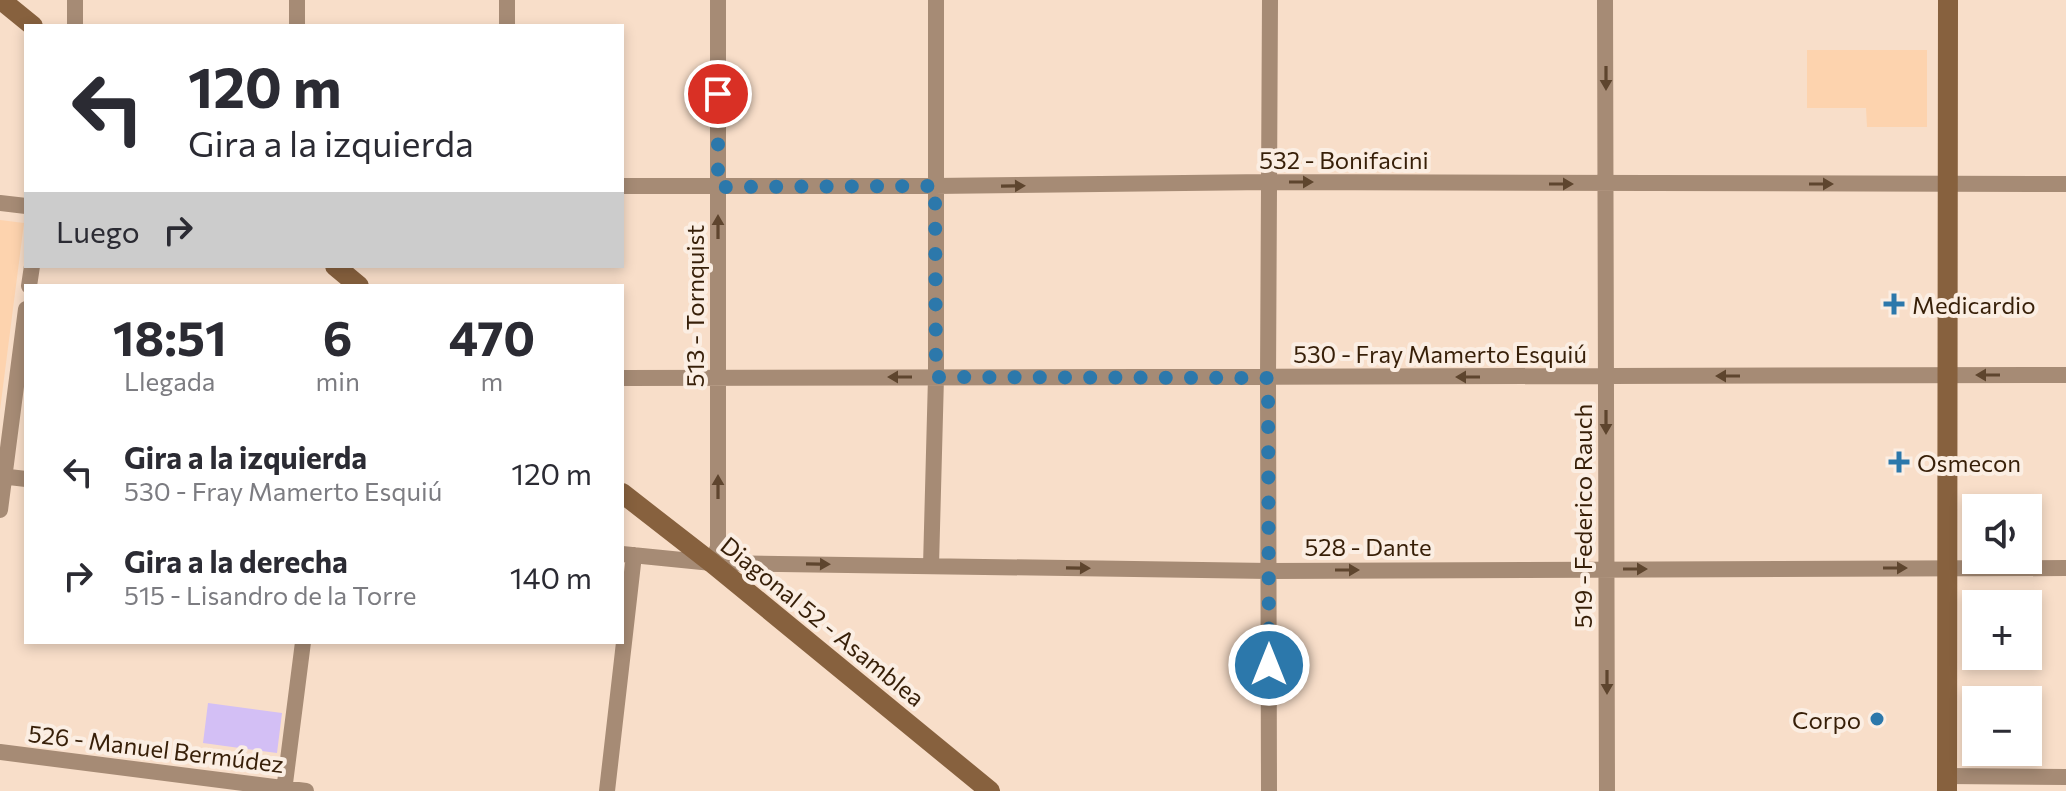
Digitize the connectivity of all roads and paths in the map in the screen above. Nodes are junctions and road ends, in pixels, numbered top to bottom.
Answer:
1 (1, 0) edge
2 (75, 0) edge
3 (297, 0) edge
4 (507, 0) edge
5 (718, 0) edge
6 (936, 0) edge
7 (1270, 0) edge
8 (1605, 0) edge
9 (1948, 0) edge
10 (31, 24) edge
11 (75, 24) edge
12 (297, 24) edge
13 (507, 24) edge
14 (1268, 182) junction
15 (1606, 184) junction
16 (1948, 184) junction
17 (2066, 184) edge
18 (624, 186) edge
19 (935, 186) junction
20 (718, 187) junction
21 (0, 203) edge
22 (24, 206) edge
23 (337, 268) edge
24 (356, 284) edge
25 (24, 323) edge
26 (1949, 374) junction
27 (2066, 375) edge
28 (1606, 376) junction
29 (936, 377) junction
30 (624, 378) edge
31 (1268, 378) junction
32 (718, 379) junction
33 (2, 476) edge
34 (24, 479) edge
35 (624, 495) edge
36 (0, 510) edge
37 (628, 555) edge
38 (712, 563) junction
39 (931, 566) junction
40 (1948, 568) junction
41 (2066, 568) edge
42 (1606, 569) junction
43 (1269, 571) junction
44 (624, 600) edge
45 (303, 644) edge
46 (620, 644) edge
47 (0, 752) edge
48 (2066, 777) edge
49 (1948, 784) edge
50 (285, 790) edge
51 (306, 791) edge
52 (607, 791) edge
53 (990, 791) edge
54 (1269, 791) edge
55 (1607, 791) edge

1 - 10 main road
2 - 11 street
3 - 12 street
4 - 13 street
5 - 20 street, 513 - Tornquist
6 - 19 street
7 - 14 street
8 -> 15 street, 519 - Federico Rauch
9 - 16 main road
14 -> 15 street, 532 - Bonifacini
19 -> 14 street, 532 - Bonifacini
14 - 31 street
15 -> 16 street, 532 - Bonifacini
15 - 28 street, 519 - Federico Rauch
16 - 17 street, 532 - Bonifacini
16 - 26 main road
18 - 20 street, 532 - Bonifacini
19 - 20 street, 532 - Bonifacini
19 - 29 street
32 -> 20 street, 513 - Tornquist
21 - 22 street
23 - 24 main road
25 - 33 street
27 -> 26 street, 530 - Fray Mamerto Esquiú
26 -> 28 street, 530 - Fray Mamerto Esquiú
26 - 40 main road
28 -> 31 street, 530 - Fray Mamerto Esquiú
28 -> 42 street, 519 - Federico Rauch
29 - 31 street, 530 - Fray Mamerto Esquiú
29 -> 32 street, 530 - Fray Mamerto Esquiú
29 - 39 street
30 - 32 street, 530 - Fray Mamerto Esquiú
31 - 43 street
38 -> 32 street, 513 - Tornquist
33 - 34 street
33 - 36 street
35 - 38 main road, Diagonal 52 - Asamblea
37 - 38 street, 528 - Dante
37 - 44 street
38 -> 39 street, 528 - Dante
38 - 53 main road, Diagonal 52 - Asamblea
39 -> 43 street, 528 - Dante
40 - 41 street, 528 - Dante
42 -> 40 street, 528 - Dante
40 - 49 main road
43 -> 42 street, 528 - Dante
42 -> 55 street, 519 - Federico Rauch
43 - 54 street
45 - 50 street
46 - 52 street
47 - 50 street, 526 - Manuel Bermúdez
48 - 49 street
50 - 51 street, 526 - Manuel Bermúdez

